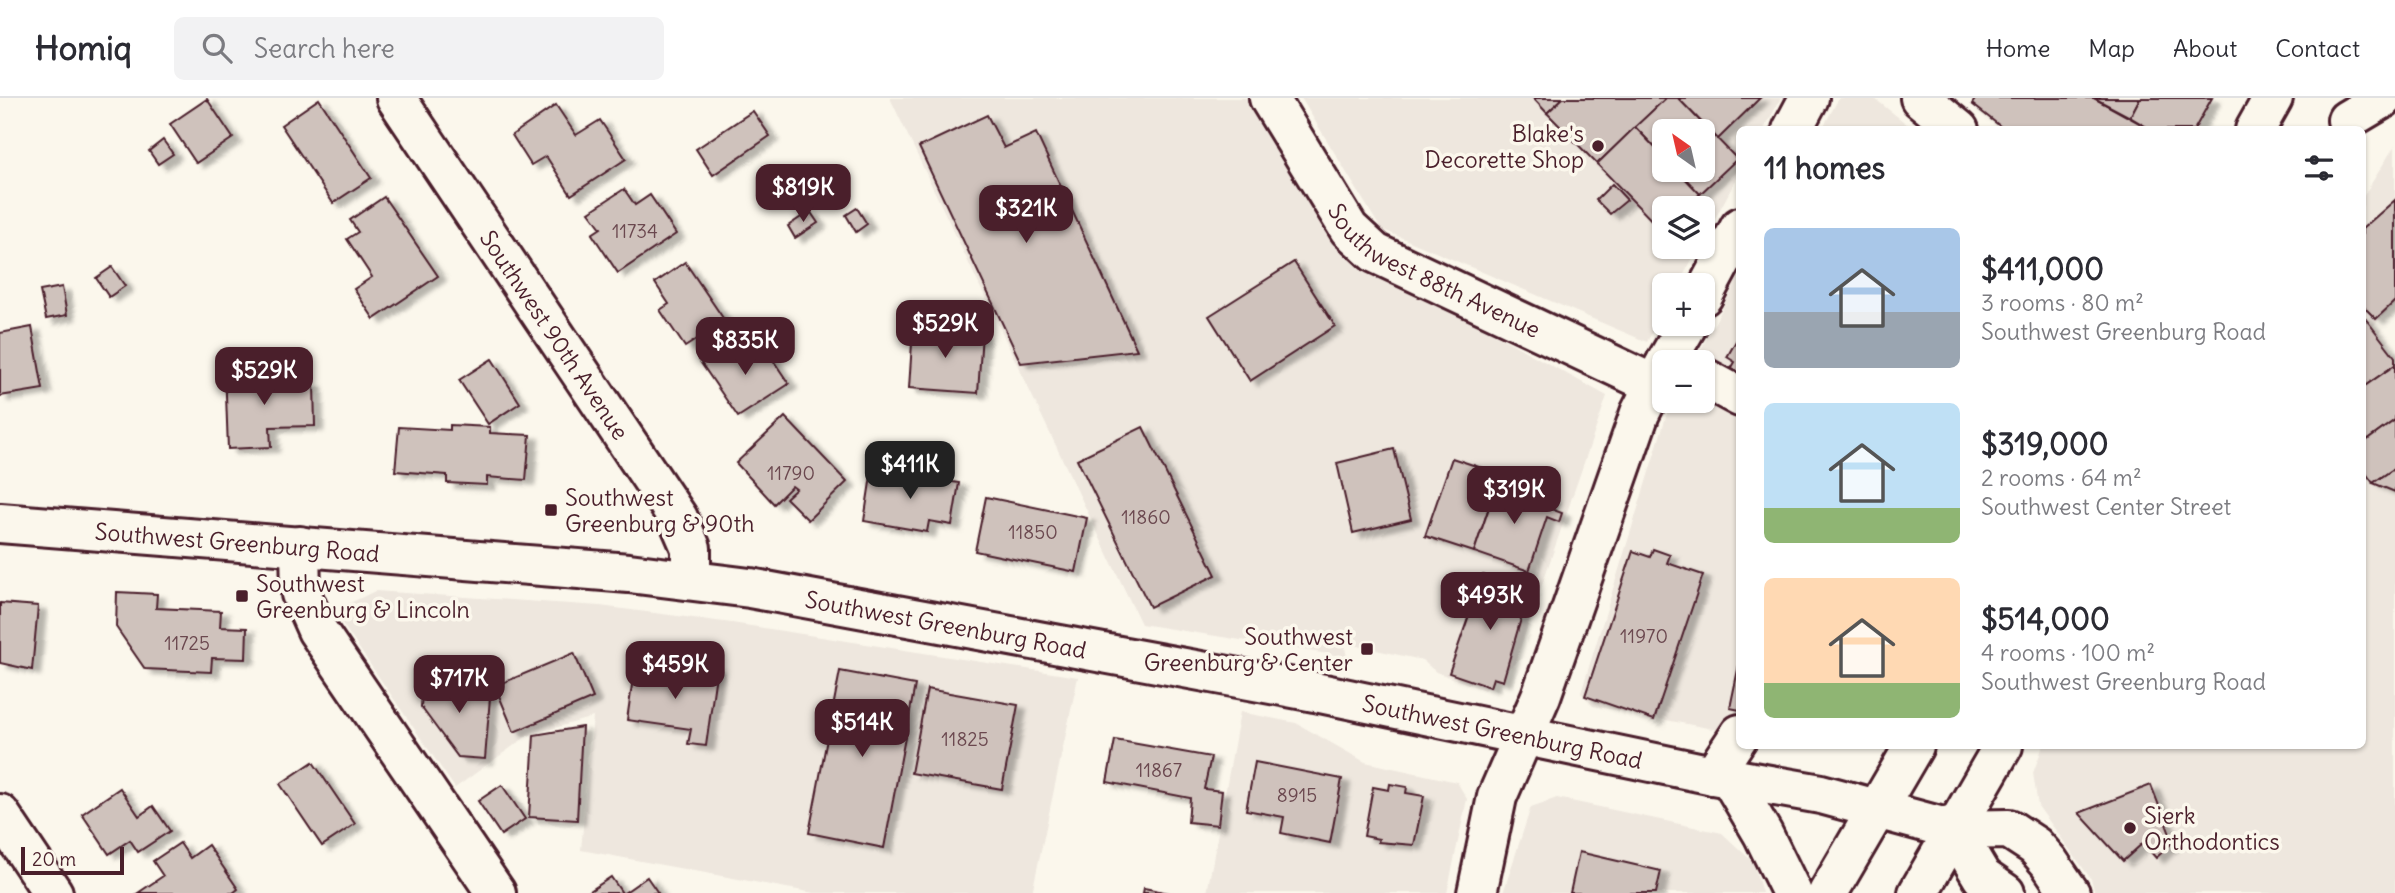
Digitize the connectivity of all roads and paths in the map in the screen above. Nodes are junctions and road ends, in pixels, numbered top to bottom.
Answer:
1 (397, 98) edge
2 (1269, 98) edge
3 (1810, 98) edge
4 (1920, 98) edge
5 (2273, 98) edge
6 (2384, 98) edge
7 (2349, 116) edge
8 (1794, 126) edge
9 (1954, 126) edge
10 (2257, 126) edge
11 (1736, 234) edge
12 (1715, 274) edge
13 (1652, 362) edge
14 (1715, 383) edge
15 (1736, 395) edge
16 (1652, 396) edge
17 (0, 523) edge
18 (300, 546) junction
19 (691, 580) junction
20 (1524, 736) junction
21 (1736, 743) edge
22 (1912, 749) edge
23 (2001, 749) edge
24 (1721, 777) junction
25 (1878, 807) junction
26 (0, 814) edge
27 (1954, 830) junction
28 (53, 893) edge
29 (496, 893) edge
30 (1476, 893) edge
31 (1792, 893) edge
32 (1828, 893) edge
33 (1918, 893) edge
34 (2005, 893) edge
35 (2070, 893) edge

1 - 19 main road, Southwest 90th Avenue
2 - 13 main road, Southwest 88th Avenue
3 - 8 main road
4 - 9 main road
5 - 10 main road
6 - 7 main road
11 - 12 main road
14 - 15 main road
16 - 20 main road
17 - 18 main road, Southwest Greenburg Road
18 - 19 main road, Southwest Greenburg Road
18 - 29 main road
19 - 20 main road, Southwest Greenburg Road
20 - 24 main road, Southwest Greenburg Road
20 - 30 main road
21 - 24 main road
22 - 25 main road
23 - 27 main road
24 - 25 main road, Southwest Greenburg Road
24 - 31 main road
25 - 27 main road, Southwest Greenburg Road
25 - 32 main road
26 - 28 main road
27 - 33 main road
27 - 34 main road
27 - 35 main road, Southwest Greenburg Road

